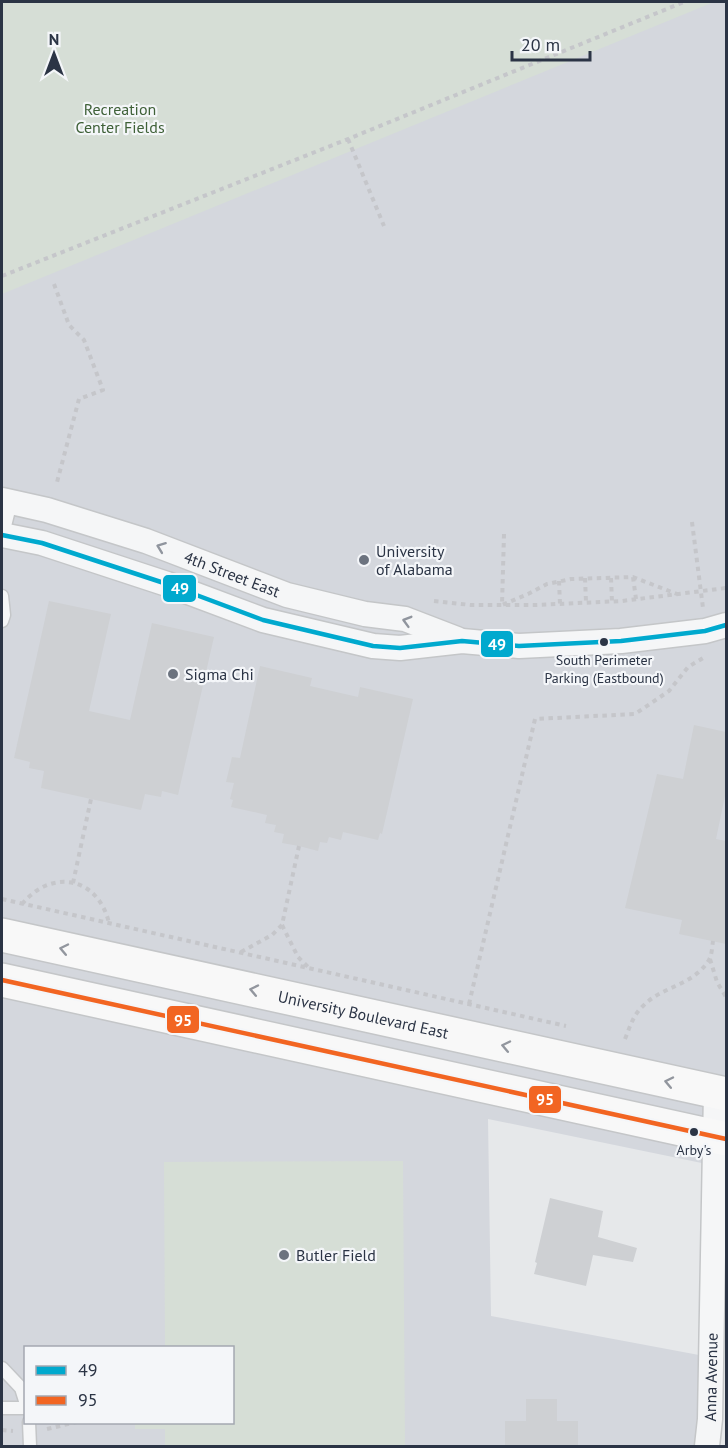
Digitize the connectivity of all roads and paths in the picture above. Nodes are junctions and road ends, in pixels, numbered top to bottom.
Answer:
1 (684, 2) edge
2 (348, 139) junction
3 (384, 226) dead end
4 (2, 276) edge
5 (54, 284) dead end
6 (55, 492) dead end
7 (6, 501) edge
8 (692, 522) dead end
9 (504, 534) dead end
10 (2, 536) edge
11 (633, 577) junction
12 (585, 578) junction
13 (611, 578) junction
14 (560, 581) junction
15 (726, 588) edge
16 (700, 591) junction
17 (678, 594) junction
18 (2, 596) edge
19 (636, 599) junction
20 (427, 601) dead end
21 (586, 602) junction
22 (612, 602) junction
23 (560, 604) junction
24 (502, 605) junction
25 (2, 621) edge
26 (716, 628) edge
27 (462, 641) junction
28 (91, 799) dead end
29 (299, 846) dead end
30 (73, 883) junction
31 (2, 899) edge
32 (22, 904) junction
33 (109, 923) junction
34 (282, 925) junction
35 (2, 935) edge
36 (713, 941) dead end
37 (240, 953) junction
38 (710, 958) junction
39 (309, 968) junction
40 (2, 980) edge
41 (726, 997) edge
42 (469, 1004) junction
43 (570, 1027) dead end
44 (615, 1037) dead end
45 (721, 1093) edge
46 (721, 1138) edge
47 (2, 1368) edge
48 (719, 1377) edge
49 (24, 1399) edge
50 (24, 1406) edge
51 (2, 1407) edge
52 (29, 1424) edge
53 (30, 1446) edge
54 (707, 1446) edge

1 - 2 path
2 - 3 path
2 - 4 path
5 - 6 path
7 - 10 lane
27 -> 7 street, 4th Street East
8 - 16 path
9 - 24 path
10 - 27 street, 4th Street East
11 - 13 path
11 - 17 path
11 - 19 path
12 - 13 path
12 - 14 path
12 - 21 path
13 - 22 path
14 - 23 path
14 - 24 path
15 - 16 path
16 - 17 path
16 - 26 path
17 - 19 path
18 - 25 lane
19 - 22 path
20 - 24 path
21 - 22 path
21 - 23 path
23 - 24 path
26 - 27 street, 4th Street East
26 - 42 path
28 - 30 path
29 - 34 path
30 - 32 path
30 - 33 path
31 - 32 path
32 - 33 path
33 - 37 path
34 - 37 path
34 - 39 path
45 -> 35 main road, University Boulevard East
36 - 38 path
37 - 39 path
38 - 41 path
38 - 44 path
39 - 42 path
40 - 46 main road
42 - 43 path
45 - 46 street, Anna Avenue
46 - 48 street, Anna Avenue
47 - 49 lane
48 - 54 street, Anna Avenue
50 - 51 lane
52 - 53 lane

